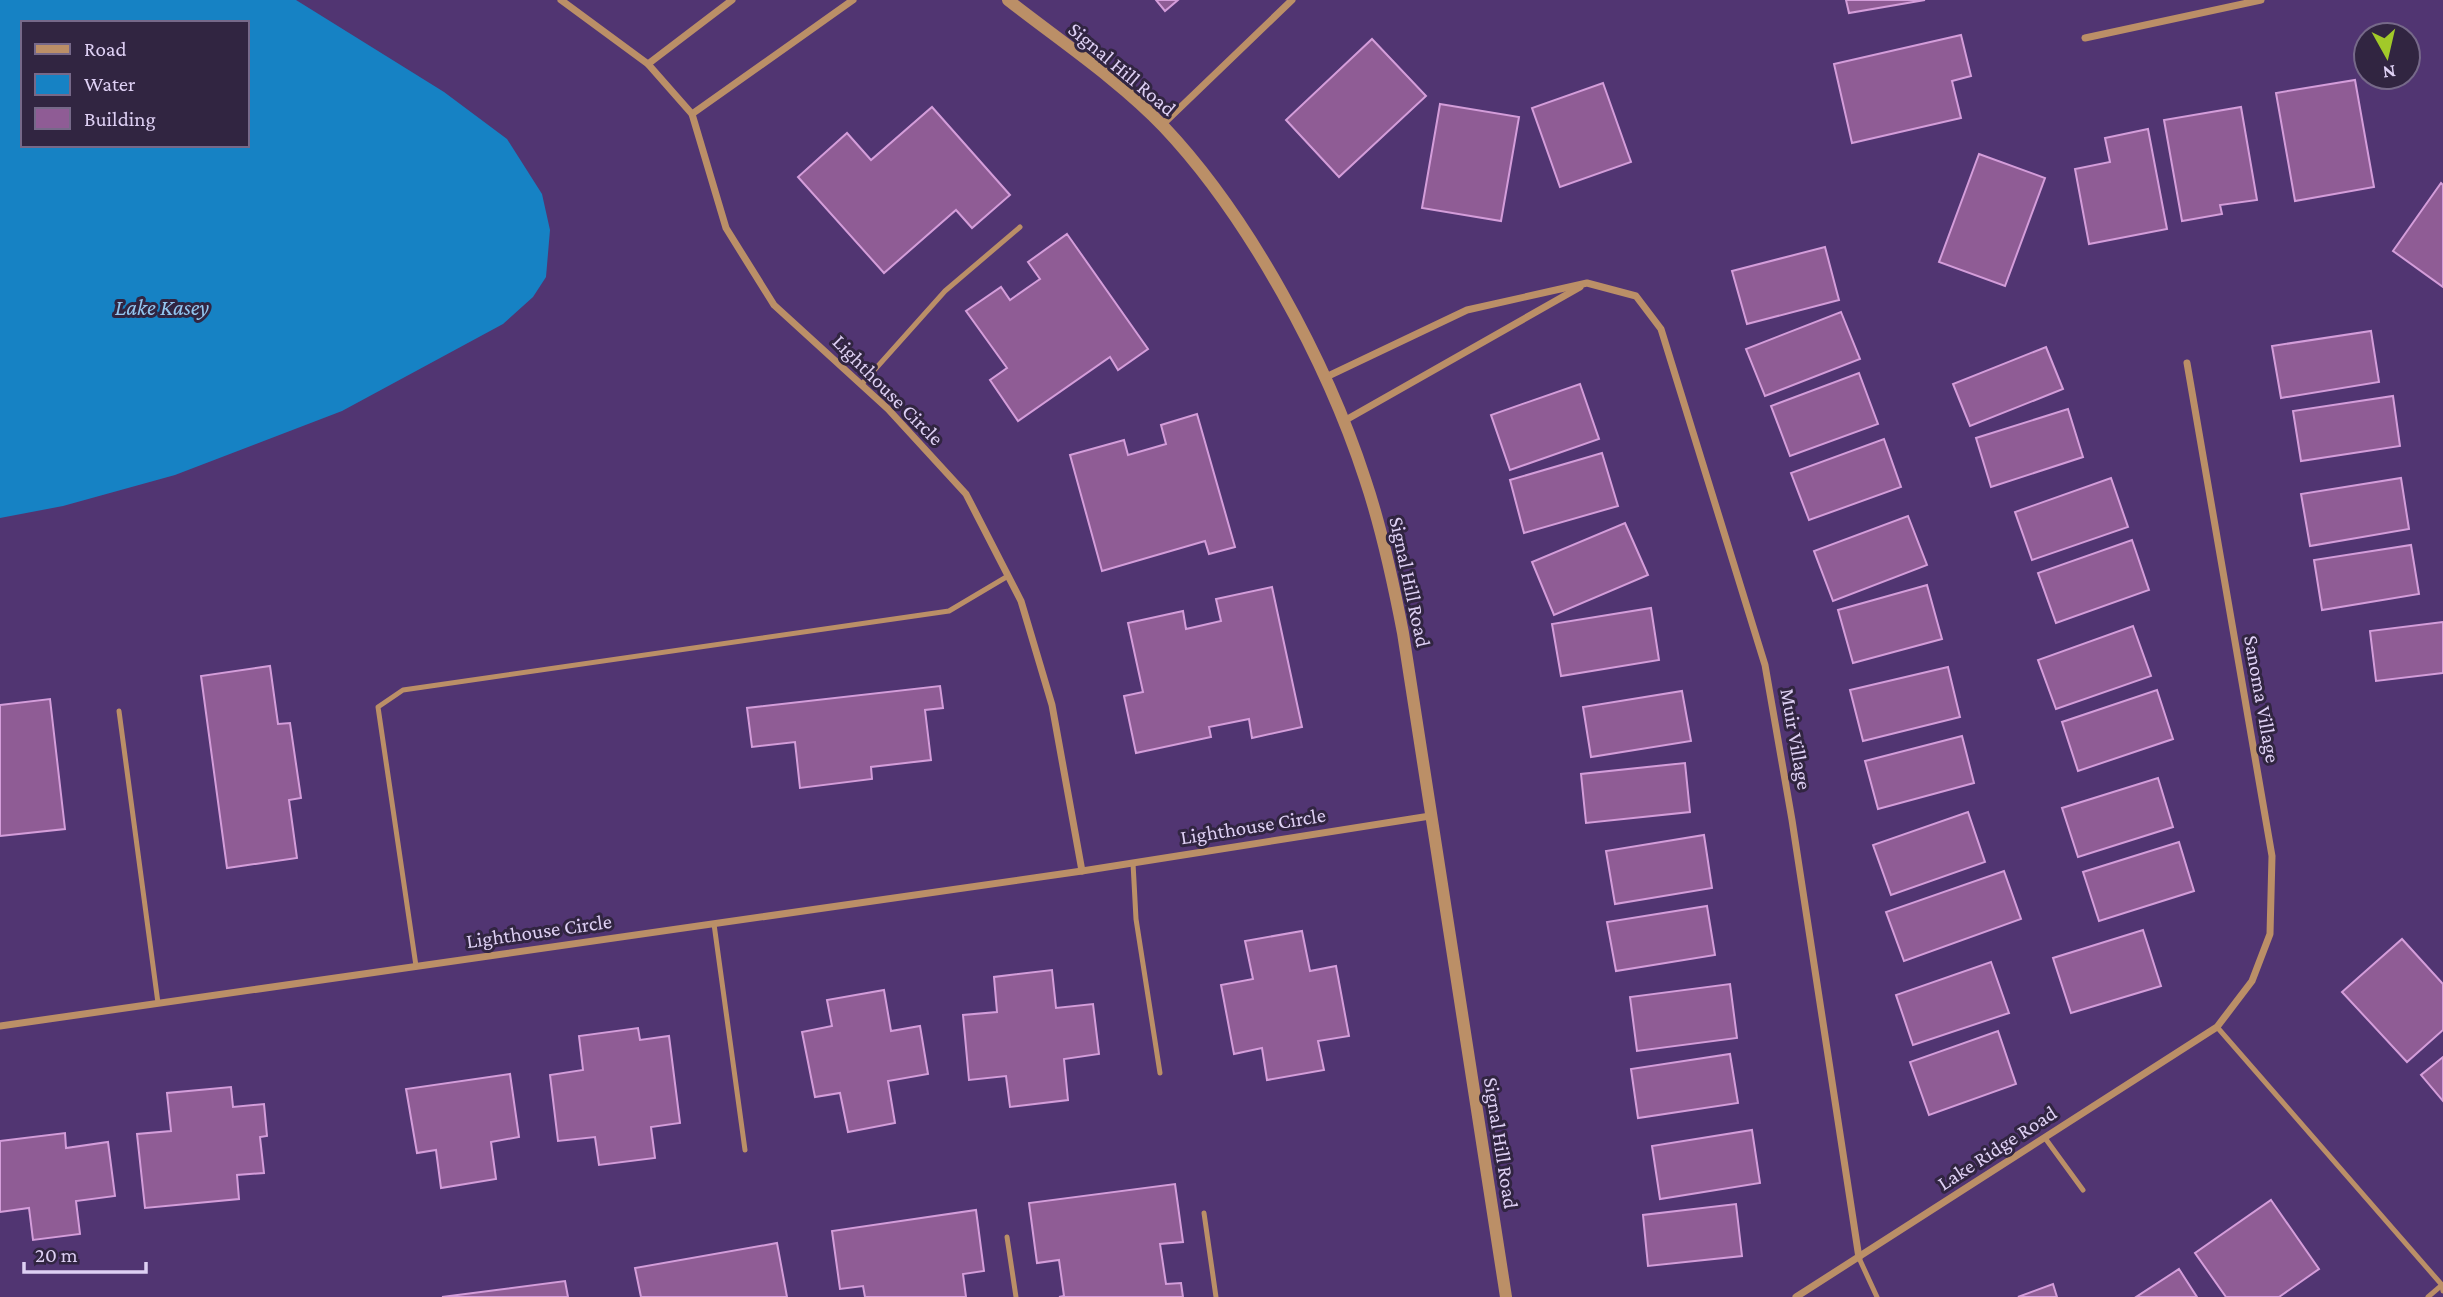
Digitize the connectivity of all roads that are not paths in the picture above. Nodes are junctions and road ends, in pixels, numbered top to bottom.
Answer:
1 (561, 0) edge
2 (732, 0) edge
3 (853, 0) edge
4 (1008, 0) edge
5 (1292, 0) edge
6 (2261, 0) edge
7 (2085, 38) dead end
8 (648, 64) junction
9 (692, 114) junction
10 (1162, 125) junction
11 (1020, 227) dead end
12 (1587, 283) junction
13 (2187, 363) dead end
14 (1324, 378) junction
15 (861, 385) junction
16 (1344, 421) junction
17 (1008, 576) junction
18 (120, 711) dead end
19 (1430, 816) junction
20 (1133, 863) junction
21 (1082, 871) junction
22 (714, 924) junction
23 (416, 967) junction
24 (158, 1003) junction
25 (0, 1027) edge
26 (2217, 1027) junction
27 (1160, 1073) dead end
28 (2045, 1138) junction
29 (745, 1150) dead end
30 (2083, 1190) dead end
31 (1204, 1213) dead end
32 (1007, 1237) dead end
33 (1859, 1258) junction
34 (2442, 1285) edge
35 (2443, 1291) edge
36 (1016, 1297) edge
37 (1216, 1297) edge
38 (1506, 1297) edge
39 (1796, 1297) edge
40 (1877, 1297) edge
41 (2428, 1297) edge

1 - 8 street, Lighthouse Circle
2 - 8 street
3 - 9 street
4 - 10 street, Signal Hill Road
5 - 10 street
6 - 7 street
8 - 9 street, Lighthouse Circle
9 - 15 street, Lighthouse Circle
10 - 14 street, Signal Hill Road
11 - 15 lane
12 - 14 street, Muir Village
12 - 16 street
12 - 33 street, Muir Village
13 - 26 street, Sanoma Village
14 - 16 street, Signal Hill Road
15 - 17 street, Lighthouse Circle
16 - 19 street, Signal Hill Road
17 - 21 street, Lighthouse Circle
17 - 23 lane
18 - 24 lane
19 - 20 street, Lighthouse Circle
19 - 38 street, Signal Hill Road
20 - 21 street, Lighthouse Circle
20 - 27 lane
21 - 22 street, Lighthouse Circle
22 - 23 street, Lighthouse Circle
22 - 29 lane
23 - 24 street, Lighthouse Circle
24 - 25 street, Lighthouse Circle
26 - 28 street, Lake Ridge Road
26 - 34 lane
28 - 30 lane
28 - 33 street, Lake Ridge Road
31 - 37 lane
32 - 36 lane
33 - 39 street, Lake Ridge Road
33 - 40 lane
34 - 35 lane
34 - 41 lane

